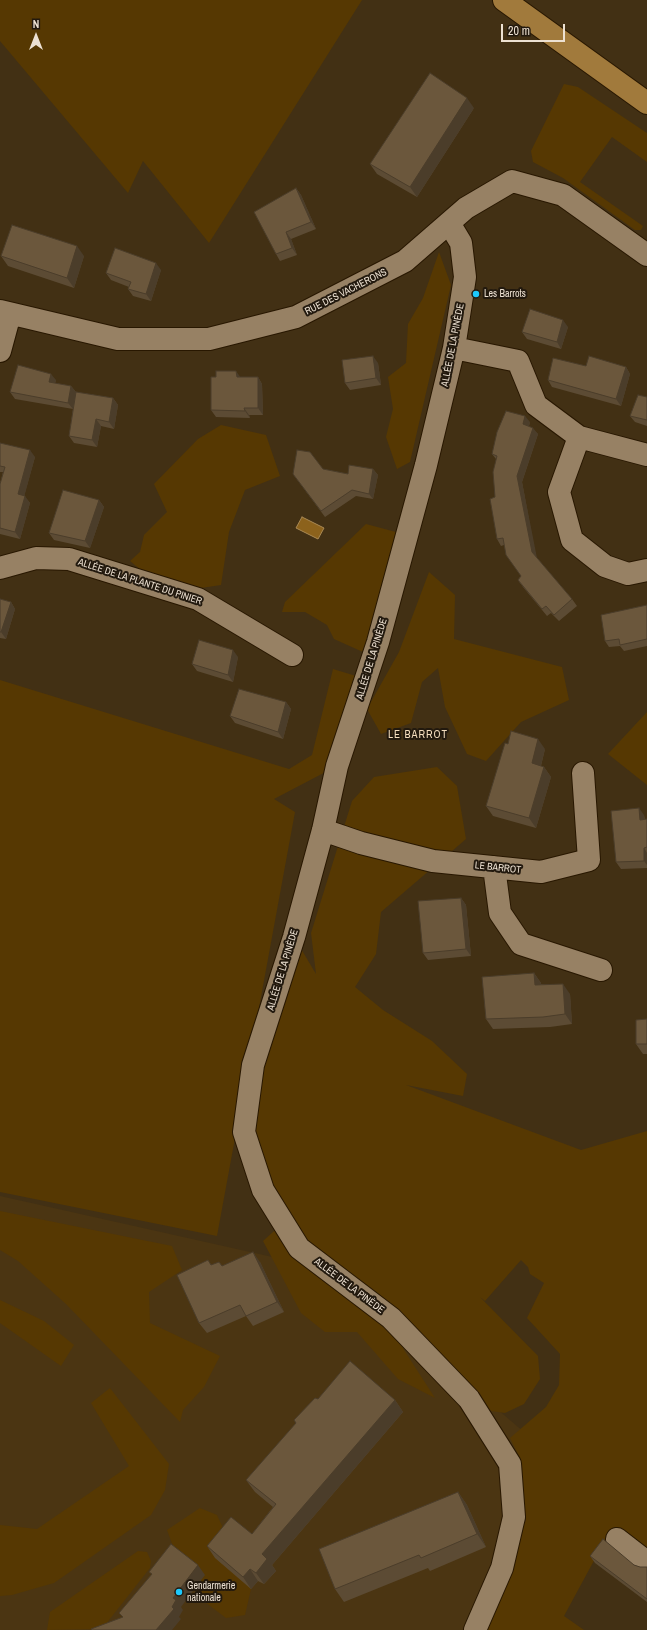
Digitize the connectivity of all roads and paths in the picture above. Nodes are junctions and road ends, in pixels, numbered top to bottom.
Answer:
1 (504, 0) edge
2 (626, 88) junction
3 (647, 99) edge
4 (647, 103) edge
5 (449, 223) junction
6 (647, 255) edge
7 (5, 313) edge
8 (454, 348) junction
9 (0, 351) edge
10 (579, 437) junction
11 (647, 455) edge
12 (0, 568) edge
13 (647, 570) edge
14 (292, 656) dead end
15 (583, 773) dead end
16 (323, 830) junction
17 (494, 867) junction
18 (601, 970) dead end
19 (617, 1539) dead end
20 (647, 1562) edge
21 (474, 1630) edge

1 - 2 main road
2 - 3 main road
2 - 4 main road
5 - 6 street, RUE DES VACHERONS
5 - 7 street, RUE DES VACHERONS
5 - 8 street, ALLÉE DE LA PINÈDE
7 - 9 street
8 - 10 street
8 - 16 street, ALLÉE DE LA PINÈDE
10 - 11 street
10 - 13 street
12 - 14 street, ALLÉE DE LA PLANTE DU PINIER
15 - 17 street, LE BARROT
16 - 17 street, LE BARROT
16 - 21 street, ALLÉE DE LA PINÈDE
17 - 18 street
19 - 20 street

